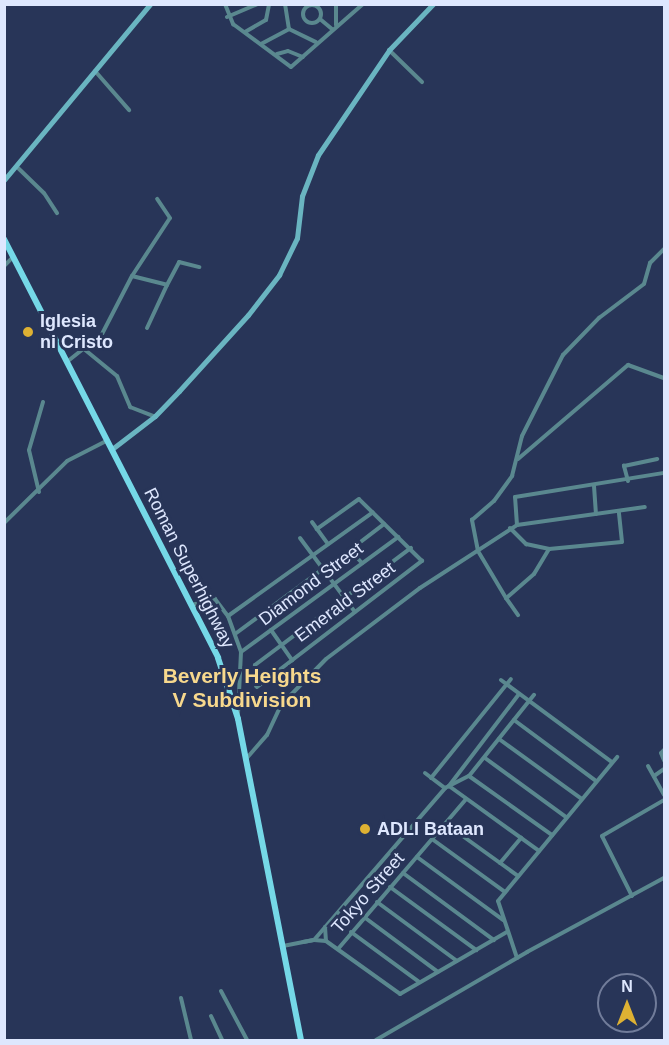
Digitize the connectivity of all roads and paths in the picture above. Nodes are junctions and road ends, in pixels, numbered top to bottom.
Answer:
1 (150, 4) edge
2 (225, 4) edge
3 (258, 4) edge
4 (269, 4) edge
5 (285, 4) edge
6 (300, 4) edge
7 (336, 4) edge
8 (363, 4) edge
9 (433, 4) edge
10 (356, 7) edge
11 (305, 8) junction
12 (227, 17) junction
13 (320, 19) junction
14 (334, 27) junction
15 (289, 29) junction
16 (245, 32) junction
17 (317, 42) junction
18 (261, 44) junction
19 (389, 50) junction
20 (276, 55) junction
21 (303, 57) junction
22 (95, 71) junction
23 (422, 82) dead end
24 (129, 110) dead end
25 (17, 167) junction
26 (4, 180) edge
27 (157, 199) dead end
28 (57, 213) dead end
29 (5, 240) edge
30 (664, 249) edge
31 (13, 257) junction
32 (4, 266) edge
33 (199, 267) dead end
34 (132, 276) junction
35 (167, 285) junction
36 (147, 328) dead end
37 (84, 349) junction
38 (68, 361) junction
39 (664, 378) edge
40 (43, 402) dead end
41 (154, 416) junction
42 (106, 441) junction
43 (112, 449) junction
44 (657, 459) dead end
45 (517, 460) junction
46 (664, 473) edge
47 (628, 481) junction
48 (594, 486) junction
49 (39, 492) junction
50 (645, 507) dead end
51 (619, 511) junction
52 (373, 512) junction
53 (596, 514) junction
54 (312, 522) dead end
55 (4, 523) edge
56 (384, 524) junction
57 (517, 525) junction
58 (510, 528) junction
59 (317, 529) junction
60 (398, 537) junction
61 (300, 538) dead end
62 (327, 544) junction
63 (411, 548) junction
64 (549, 549) junction
65 (478, 550) junction
66 (313, 555) junction
67 (362, 563) junction
68 (323, 569) junction
69 (334, 584) junction
70 (345, 598) junction
71 (506, 598) junction
72 (192, 605) junction
73 (356, 612) junction
74 (518, 615) dead end
75 (228, 616) junction
76 (271, 630) junction
77 (235, 634) junction
78 (281, 645) junction
79 (242, 652) junction
80 (292, 660) junction
81 (511, 679) dead end
82 (501, 680) dead end
83 (506, 684) junction
84 (519, 694) junction
85 (534, 695) dead end
86 (529, 702) junction
87 (237, 719) junction
88 (514, 720) junction
89 (499, 739) junction
90 (664, 750) edge
91 (617, 757) dead end
92 (485, 758) junction
93 (245, 759) junction
94 (664, 760) edge
95 (612, 762) junction
96 (648, 766) dead end
97 (664, 769) edge
98 (425, 773) dead end
99 (469, 776) junction
100 (654, 776) junction
101 (431, 778) junction
102 (596, 781) junction
103 (447, 787) junction
104 (664, 795) edge
105 (466, 799) junction
106 (582, 799) junction
107 (664, 800) edge
108 (567, 817) junction
109 (446, 824) junction
110 (552, 835) junction
111 (521, 838) junction
112 (432, 839) junction
113 (539, 851) junction
114 (417, 857) junction
115 (500, 863) junction
116 (403, 873) junction
117 (518, 876) junction
118 (664, 878) edge
119 (390, 887) junction
120 (505, 892) junction
121 (632, 896) junction
122 (377, 902) junction
123 (364, 917) junction
124 (505, 921) junction
125 (325, 927) junction
126 (351, 932) junction
127 (507, 932) junction
128 (313, 940) junction
129 (495, 940) junction
130 (326, 941) junction
131 (282, 946) junction
132 (338, 949) junction
133 (476, 950) junction
134 (518, 958) junction
135 (457, 961) junction
136 (438, 972) junction
137 (419, 982) junction
138 (221, 991) dead end
139 (182, 998) dead end
140 (211, 1016) dead end
141 (246, 1038) edge
142 (191, 1041) edge
143 (222, 1041) edge
144 (238, 1041) edge
145 (301, 1041) edge
146 (376, 1041) edge

1 - 22 street
2 - 12 street
3 - 12 street
4 - 16 street
5 - 15 street
6 - 11 street
7 - 14 street
8 - 10 street
9 - 19 street
10 - 14 street
11 - 13 street
11 - 13 street
12 - 16 street
13 - 14 street
14 - 17 street
15 - 17 street
15 - 18 street
16 - 18 street
17 - 21 street
18 - 20 street
19 - 23 street
19 - 41 street
20 - 21 street
20 - 21 street
22 - 24 street
22 - 25 street
25 - 26 street
25 - 28 street
27 - 34 street
29 - 31 main road, Roman Superhighway
30 - 45 street
31 - 32 street
31 - 38 main road, Roman Superhighway
33 - 35 street
34 - 35 street
34 - 37 street
35 - 36 street
37 - 38 street
37 - 41 street
38 - 42 main road, Roman Superhighway
39 - 45 street
40 - 49 street
41 - 43 street
42 - 43 main road, Roman Superhighway
42 - 49 street
43 - 72 main road, Roman Superhighway
44 - 47 street
45 - 65 street
46 - 47 street
47 - 48 street
48 - 53 street
48 - 57 street
49 - 55 street
50 - 51 street
51 - 53 street
51 - 64 street
52 - 56 street
52 - 59 street
52 - 62 street
53 - 57 street
54 - 59 street
56 - 60 street
56 - 67 street
57 - 58 street
58 - 64 street
58 - 65 street
59 - 62 street
60 - 63 street
60 - 67 street, Diamond Street
61 - 66 street
62 - 66 street
63 - 70 street
63 - 73 street, Emerald Street
64 - 71 street
65 - 71 street
65 - 93 street
66 - 68 street
66 - 75 street
67 - 69 street, Diamond Street
68 - 69 street
68 - 77 street
69 - 70 street
69 - 76 street, Diamond Street
70 - 73 street
70 - 78 street
71 - 74 street
72 - 75 street
72 - 87 main road, Roman Superhighway
73 - 80 street, Emerald Street
75 - 77 street
76 - 78 street
76 - 79 street, Diamond Street
77 - 79 street
78 - 80 street
78 - 80 street, Emerald Street
79 - 87 street
81 - 83 street
82 - 83 street
83 - 84 street
83 - 101 street
84 - 86 street
84 - 103 street
85 - 86 street
86 - 88 street
86 - 95 street
87 - 93 main road, Roman Superhighway
88 - 89 street
88 - 102 street
89 - 92 street
89 - 106 street
90 - 94 street
91 - 95 street
92 - 99 street
92 - 108 street
93 - 131 main road, Roman Superhighway
95 - 102 street
96 - 100 street
97 - 100 street
98 - 101 street
99 - 103 street
99 - 110 street
100 - 104 street
101 - 103 street
102 - 106 street
103 - 105 street
103 - 125 street
105 - 109 street, Tokyo Street
105 - 111 street
106 - 108 street
107 - 121 street
108 - 110 street
109 - 112 street, Tokyo Street
109 - 115 street
110 - 113 street
111 - 113 street
111 - 115 street
112 - 114 street, Tokyo Street
112 - 120 street
113 - 117 street
114 - 116 street, Tokyo Street
114 - 124 street
115 - 117 street
116 - 119 street, Tokyo Street
116 - 129 street
117 - 120 street
118 - 121 street
119 - 122 street, Tokyo Street
119 - 133 street
120 - 124 street
121 - 134 street
122 - 123 street, Tokyo Street
122 - 135 street
123 - 126 street, Tokyo Street
123 - 136 street
124 - 127 street
125 - 128 street
125 - 130 street
126 - 132 street, Tokyo Street
126 - 137 street
127 - 129 street
127 - 134 street
128 - 130 street
128 - 131 street
129 - 133 street
130 - 132 street
131 - 145 main road, Roman Superhighway
132 - 137 street
133 - 135 street
134 - 146 street
135 - 136 street
136 - 137 street
138 - 141 street
139 - 142 street
140 - 143 street
141 - 144 street

